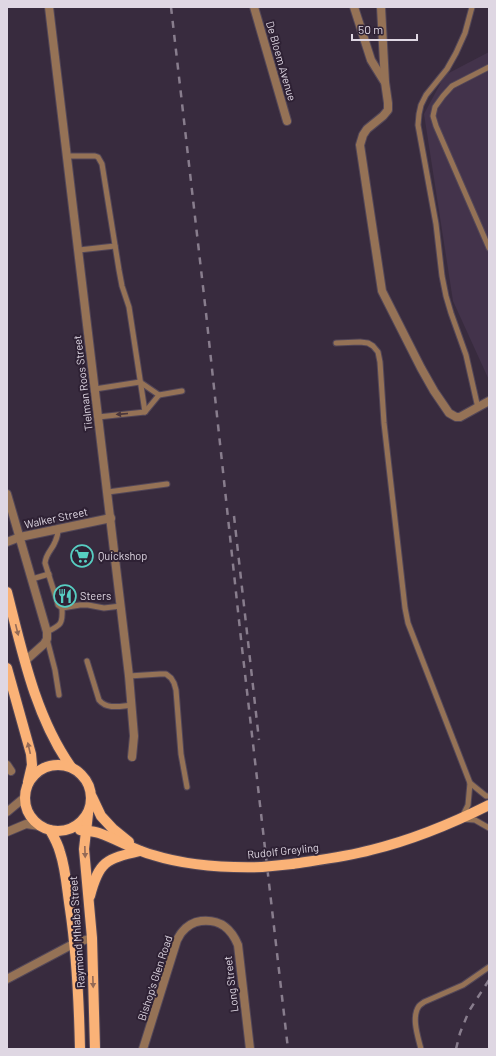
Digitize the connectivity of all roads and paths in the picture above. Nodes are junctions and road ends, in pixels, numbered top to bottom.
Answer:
1 (49, 7) edge
2 (254, 7) edge
3 (354, 7) edge
4 (381, 7) edge
5 (472, 7) edge
6 (489, 67) edge
7 (385, 82) junction
8 (286, 121) dead end
9 (68, 156) junction
10 (115, 246) junction
11 (489, 248) edge
12 (79, 250) junction
13 (336, 343) dead end
14 (140, 382) junction
15 (95, 388) junction
16 (182, 391) dead end
17 (159, 395) junction
18 (489, 401) edge
19 (478, 408) junction
20 (145, 412) junction
21 (98, 417) junction
22 (167, 484) dead end
23 (108, 492) junction
24 (7, 494) edge
25 (111, 518) junction
26 (58, 529) junction
27 (20, 537) junction
28 (7, 542) edge
29 (48, 574) junction
30 (32, 579) junction
31 (7, 592) edge
32 (122, 606) junction
33 (62, 608) junction
34 (47, 636) junction
35 (25, 661) junction
36 (87, 661) dead end
37 (7, 668) edge
38 (129, 676) junction
39 (59, 695) dead end
40 (132, 705) junction
41 (132, 757) dead end
42 (71, 767) junction
43 (470, 783) junction
44 (27, 786) junction
45 (187, 787) dead end
46 (92, 796) junction
47 (489, 796) edge
48 (25, 797) junction
49 (489, 805) edge
50 (7, 812) edge
51 (88, 814) junction
52 (461, 819) junction
53 (45, 828) junction
54 (489, 828) edge
55 (70, 829) junction
56 (86, 831) junction
57 (7, 832) edge
58 (140, 851) junction
59 (88, 903) junction
60 (221, 924) joint
61 (92, 938) junction
62 (75, 943) junction
63 (489, 967) edge
64 (7, 979) edge
65 (93, 1048) edge
66 (80, 1049) edge
67 (143, 1049) edge
68 (250, 1049) edge
69 (421, 1049) edge

1 - 9 street, Tielman Roos Street
2 - 8 street, De Bloem Avenue
3 - 7 street
4 - 7 street
5 - 19 lane
6 - 11 lane
7 - 19 street
9 - 10 lane
9 - 12 street, Tielman Roos Street
10 - 12 lane
10 - 14 lane
12 - 15 street, Tielman Roos Street
13 - 43 lane
14 - 15 lane
14 - 17 lane
14 - 20 lane
15 - 21 street, Tielman Roos Street
16 - 17 lane
17 - 20 lane
18 - 19 street
20 -> 21 lane
21 - 23 street, Tielman Roos Street
22 - 23 lane
23 - 25 street, Tielman Roos Street
24 - 27 street
25 - 26 street, Walker Street
25 - 32 street, Tielman Roos Street
26 - 27 street, Walker Street
26 - 29 lane
27 - 28 street, Walker Street
27 - 30 street
29 - 30 lane
29 - 33 lane
30 - 34 street
31 -> 35 main road
32 - 33 lane
32 - 38 street, Tielman Roos Street
33 - 34 lane
34 - 35 street
34 - 39 lane
35 - 42 main road
36 - 40 lane
44 -> 37 main road, Raymond Mhlaba Street
38 - 40 street, Tielman Roos Street
38 - 45 lane
40 - 41 street, Tielman Roos Street
42 - 44 main road
42 - 46 main road
43 - 47 lane
43 - 52 lane
44 - 48 main road, Raymond Mhlaba Street
46 - 51 main road, Raymond Mhlaba Street
46 - 58 main road, Rudolf Greyling
48 - 50 street
48 - 53 main road, Raymond Mhlaba Street
49 - 52 main road, Rudolf Greyling
51 - 55 main road
51 - 56 main road, Raymond Mhlaba Street
52 - 54 lane
52 - 58 main road, Rudolf Greyling, bridge
53 - 55 main road
53 - 57 street
53 - 62 main road, Raymond Mhlaba Street
55 - 56 main road, Rudolf Greyling
56 - 58 main road, Rudolf Greyling
56 -> 59 main road, Raymond Mhlaba Street
58 - 59 main road
59 - 61 main road, Raymond Mhlaba Street
60 - 67 street, Bishop's Glen Road
60 - 68 street, Long Street
61 - 62 street
61 -> 65 main road, Raymond Mhlaba Street
62 - 64 street
62 - 66 main road, Raymond Mhlaba Street
63 - 69 lane

